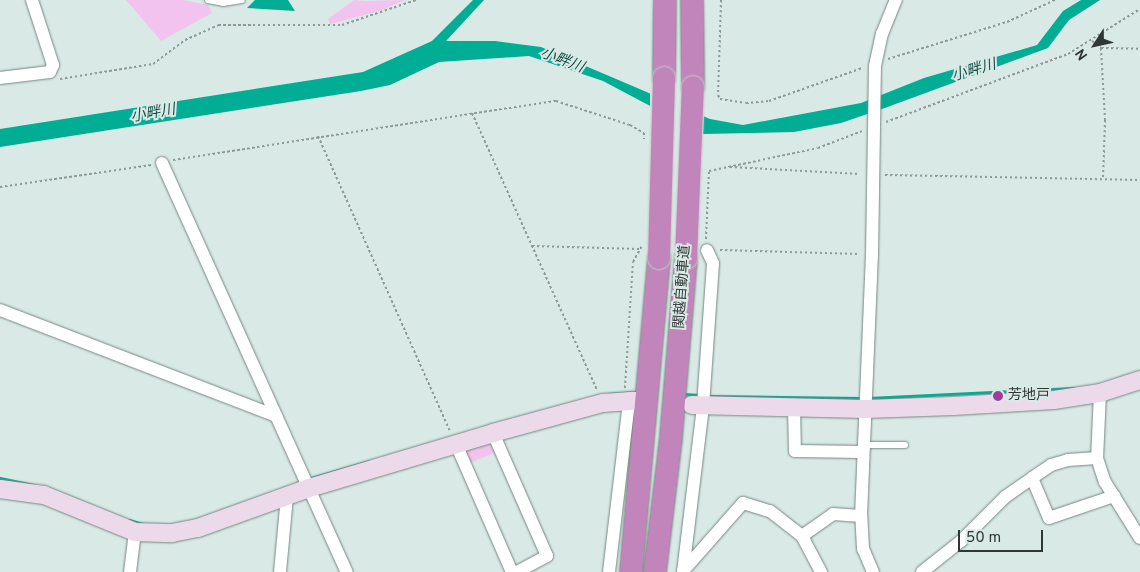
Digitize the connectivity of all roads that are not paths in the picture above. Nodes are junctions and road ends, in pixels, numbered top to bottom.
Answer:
1 (32, 0) edge
2 (208, 0) edge
3 (242, 0) edge
4 (665, 0) edge
5 (692, 0) edge
6 (896, 0) edge
7 (0, 78) edge
8 (162, 163) road end
9 (708, 250) road end
10 (0, 310) edge
11 (1140, 380) edge
12 (1100, 393) junction
13 (629, 401) joint
14 (866, 402) junction
15 (698, 405) junction
16 (794, 408) junction
17 (276, 416) junction
18 (493, 433) junction
19 (456, 444) junction
20 (905, 445) dead end
21 (863, 449) junction
22 (1096, 458) junction
23 (1032, 478) junction
24 (309, 488) junction
25 (0, 489) edge
26 (287, 496) junction
27 (1114, 496) junction
28 (861, 516) junction
29 (135, 532) junction
30 (802, 536) junction
31 (1140, 538) edge
32 (683, 571) edge
33 (130, 572) edge
34 (280, 572) edge
35 (347, 572) edge
36 (512, 572) edge
37 (517, 572) edge
38 (609, 572) edge
39 (631, 572) edge
40 (655, 572) edge
41 (821, 572) edge
42 (873, 572) edge
43 (922, 572) edge

1 - 7 street
2 - 3 lane
4 - 39 highway, 関越自動車道, bridge
5 - 40 highway, 関越自動車道, bridge
6 - 14 street
8 - 17 street
9 - 15 street
10 - 17 street
11 - 12 street
12 - 14 street
12 - 22 street
13 - 18 street
13 - 38 street
14 - 16 street
14 - 21 street
15 - 16 street
15 - 32 street
16 - 21 street
17 - 24 street
18 - 19 street
18 - 37 street
19 - 24 street
19 - 36 street
20 - 21 lane
21 - 28 street
22 - 23 street
22 - 27 street
23 - 27 street
23 - 43 street
24 - 26 street
24 - 35 street
25 - 29 street
26 - 29 street
26 - 34 street
27 - 31 street
28 - 30 street
28 - 42 street
29 - 33 street
30 - 32 street
30 - 41 street

